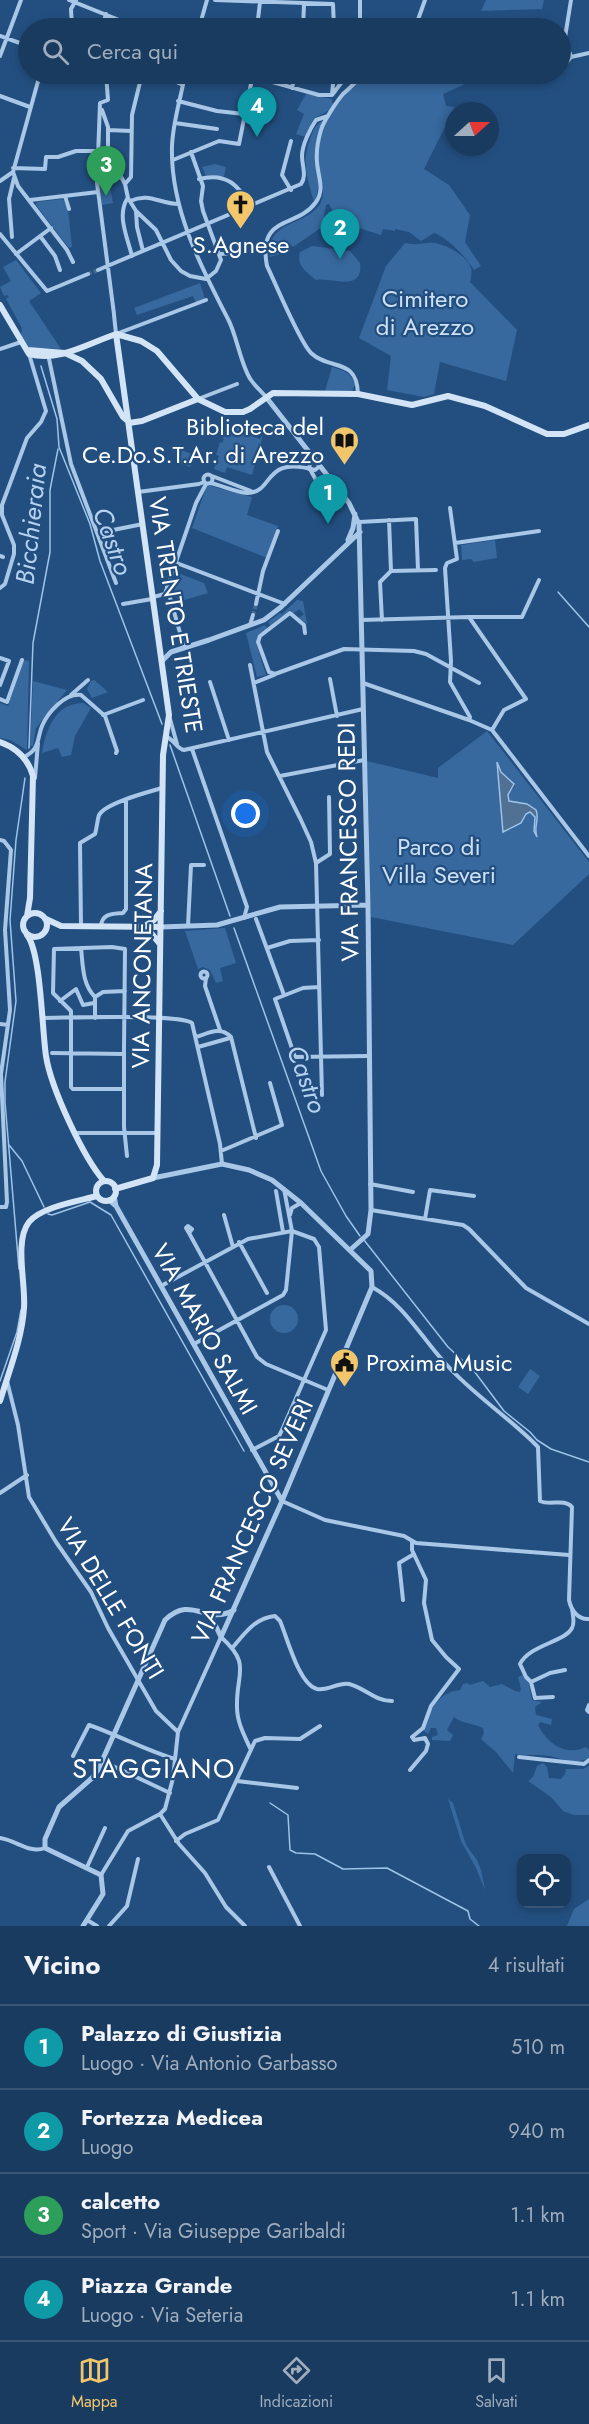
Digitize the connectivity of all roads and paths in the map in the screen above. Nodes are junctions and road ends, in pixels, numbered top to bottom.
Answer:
1 (21, 0) edge
2 (69, 0) edge
3 (207, 0) edge
4 (215, 0) edge
5 (360, 0) edge
6 (425, 0) edge
7 (571, 0) edge
8 (75, 1) edge
9 (260, 2) junction
10 (266, 2) edge
11 (306, 2) edge
12 (315, 2) edge
13 (106, 14) junction
14 (71, 18) edge
15 (105, 18) edge
16 (115, 18) edge
17 (202, 18) edge
18 (258, 18) edge
19 (304, 18) edge
20 (334, 18) edge
21 (360, 18) edge
22 (419, 18) edge
23 (568, 18) edge
24 (0, 36) edge
25 (6, 38) junction
26 (18, 42) edge
27 (589, 53) edge
28 (0, 56) edge
29 (571, 57) edge
30 (37, 84) edge
31 (107, 84) edge
32 (140, 84) edge
33 (250, 84) edge
34 (281, 84) edge
35 (293, 84) edge
36 (333, 84) edge
37 (340, 84) edge
38 (353, 84) edge
39 (183, 85) edge
40 (292, 88) junction
41 (332, 95) junction
42 (0, 96) edge
43 (178, 101) junction
44 (100, 105) junction
45 (31, 107) junction
46 (244, 114) junction
47 (329, 116) junction
48 (175, 123) junction
49 (217, 129) dead end
50 (108, 130) junction
51 (131, 131) junction
52 (291, 141) dead end
53 (98, 151) junction
54 (191, 152) junction
55 (173, 160) junction
56 (13, 172) junction
57 (199, 179) junction
58 (0, 181) edge
59 (125, 184) junction
60 (291, 189) junction
61 (98, 192) junction
62 (65, 196) junction
63 (29, 200) junction
64 (129, 200) junction
65 (179, 204) junction
66 (252, 206) junction
67 (69, 210) dead end
68 (136, 211) junction
69 (242, 211) junction
70 (239, 216) dead end
71 (221, 218) junction
72 (208, 224) junction
73 (224, 225) dead end
74 (51, 228) junction
75 (189, 232) junction
76 (0, 234) edge
77 (40, 236) junction
78 (12, 237) dead end
79 (163, 243) junction
80 (143, 251) junction
81 (234, 253) dead end
82 (16, 254) junction
83 (220, 254) junction
84 (132, 256) junction
85 (73, 261) dead end
86 (108, 265) junction
87 (60, 270) dead end
88 (98, 270) tunnel mouth
89 (88, 274) tunnel mouth
90 (206, 279) junction
91 (206, 300) dead end
92 (0, 305) edge
93 (116, 334) junction
94 (21, 342) junction
95 (0, 349) edge
96 (28, 352) junction
97 (65, 353) junction
98 (48, 355) junction
99 (237, 384) dead end
100 (358, 394) junction
101 (266, 397) junction
102 (198, 399) junction
103 (126, 403) junction
104 (118, 407) junction
105 (129, 423) junction
106 (589, 425) edge
107 (314, 459) junction
108 (320, 466) junction
109 (309, 469) junction
110 (212, 476) junction
111 (207, 483) junction
112 (138, 492) junction
113 (252, 492) junction
114 (319, 498) dead end
115 (450, 508) dead end
116 (355, 511) junction
117 (389, 520) junction
118 (359, 522) junction
119 (143, 524) junction
120 (278, 531) dead end
121 (539, 531) dead end
122 (360, 532) junction
123 (98, 533) junction
124 (455, 543) junction
125 (344, 546) junction
126 (360, 551) junction
127 (174, 562) junction
128 (418, 570) junction
129 (436, 570) dead end
130 (391, 571) junction
131 (539, 580) dead end
132 (116, 583) dead end
133 (167, 586) junction
134 (0, 588) edge
135 (259, 593) junction
136 (153, 598) junction
137 (123, 604) dead end
138 (256, 604) tunnel mouth
139 (285, 604) junction
140 (253, 615) tunnel mouth
141 (450, 617) junction
142 (468, 617) junction
143 (360, 620) junction
144 (382, 620) junction
145 (250, 626) junction
146 (305, 633) dead end
147 (184, 647) junction
148 (160, 649) junction
149 (362, 650) junction
150 (171, 651) junction
151 (0, 658) edge
152 (22, 660) dead end
153 (162, 661) junction
154 (250, 665) dead end
155 (450, 666) junction
156 (274, 674) junction
157 (330, 679) dead end
158 (88, 680) dead end
159 (210, 682) dead end
160 (254, 682) junction
161 (363, 683) junction
162 (479, 683) dead end
163 (0, 686) edge
164 (70, 695) junction
165 (0, 699) edge
166 (143, 700) dead end
167 (364, 709) junction
168 (103, 715) junction
169 (169, 715) junction
170 (337, 716) junction
171 (469, 720) junction
172 (492, 730) junction
173 (263, 732) junction
174 (165, 736) junction
175 (39, 740) junction
176 (229, 740) junction
177 (0, 742) edge
178 (177, 745) junction
179 (192, 749) junction
180 (116, 753) dead end
181 (23, 757) junction
182 (38, 757) junction
183 (364, 760) junction
184 (280, 776) junction
185 (162, 788) junction
186 (33, 789) junction
187 (329, 798) dead end
188 (126, 800) junction
189 (0, 840) edge
190 (589, 856) edge
191 (316, 863) junction
192 (204, 865) dead end
193 (30, 898) junction
194 (318, 905) junction
195 (368, 905) junction
196 (248, 907) junction
197 (161, 910) junction
198 (35, 912) junction
199 (27, 916) junction
200 (257, 916) junction
201 (46, 919) junction
202 (243, 919) junction
203 (61, 926) junction
204 (81, 926) junction
205 (101, 926) junction
206 (188, 926) junction
207 (145, 927) junction
208 (161, 927) junction
209 (44, 933) junction
210 (27, 935) junction
211 (319, 940) junction
212 (161, 946) junction
213 (81, 948) junction
214 (267, 948) junction
215 (35, 950) junction
216 (204, 977) dead end
217 (319, 987) junction
218 (125, 991) junction
219 (284, 995) junction
220 (95, 997) junction
221 (60, 1001) junction
222 (94, 1003) junction
223 (42, 1018) junction
224 (72, 1018) junction
225 (95, 1018) junction
226 (124, 1018) junction
227 (160, 1018) junction
228 (0, 1024) edge
229 (8, 1024) junction
230 (220, 1030) junction
231 (196, 1037) junction
232 (231, 1037) junction
233 (198, 1047) junction
234 (52, 1053) dead end
235 (71, 1053) junction
236 (124, 1054) junction
237 (368, 1056) junction
238 (321, 1057) junction
239 (270, 1083) dead end
240 (124, 1089) junction
241 (322, 1095) dead end
242 (76, 1133) junction
243 (124, 1133) junction
244 (158, 1133) junction
245 (256, 1138) junction
246 (221, 1151) junction
247 (127, 1156) dead end
248 (222, 1164) junction
249 (153, 1178) junction
250 (102, 1182) junction
251 (369, 1184) junction
252 (284, 1188) junction
253 (276, 1191) dead end
254 (413, 1192) dead end
255 (113, 1195) junction
256 (97, 1196) junction
257 (474, 1196) dead end
258 (294, 1197) junction
259 (287, 1203) junction
260 (301, 1203) junction
261 (294, 1206) junction
262 (0, 1207) edge
263 (371, 1210) junction
264 (224, 1215) dead end
265 (290, 1215) junction
266 (425, 1219) junction
267 (292, 1231) junction
268 (283, 1232) junction
269 (189, 1233) dead end
270 (239, 1242) junction
271 (233, 1247) junction
272 (350, 1250) junction
273 (204, 1262) junction
274 (161, 1286) junction
275 (372, 1287) junction
276 (267, 1293) dead end
277 (236, 1321) junction
278 (589, 1324) edge
279 (194, 1344) junction
280 (7, 1381) junction
281 (304, 1381) junction
282 (329, 1390) junction
283 (0, 1401) edge
284 (252, 1450) junction
285 (27, 1475) junction
286 (0, 1493) edge
287 (282, 1501) junction
288 (412, 1542) junction
289 (414, 1554) junction
290 (569, 1555) junction
291 (403, 1600) dead end
292 (572, 1609) junction
293 (235, 1610) junction
294 (217, 1619) junction
295 (589, 1619) edge
296 (228, 1624) junction
297 (221, 1637) junction
298 (233, 1647) junction
299 (565, 1670) dead end
300 (139, 1678) junction
301 (531, 1682) junction
302 (553, 1697) dead end
303 (392, 1701) dead end
304 (589, 1705) edge
305 (589, 1712) edge
306 (320, 1726) dead end
307 (178, 1732) junction
308 (114, 1734) junction
309 (250, 1748) junction
310 (73, 1756) dead end
311 (519, 1757) dead end
312 (176, 1759) junction
313 (100, 1760) junction
314 (589, 1760) edge
315 (410, 1770) dead end
316 (237, 1781) junction
317 (297, 1788) dead end
318 (170, 1793) junction
319 (160, 1814) junction
320 (105, 1828) dead end
321 (0, 1838) edge
322 (176, 1841) junction
323 (45, 1848) junction
324 (138, 1859) dead end
325 (268, 1867) dead end
326 (87, 1868) junction
327 (102, 1875) junction
328 (85, 1923) edge
329 (97, 1926) edge
330 (109, 1926) edge
331 (245, 1926) edge
332 (300, 1926) edge

1 - 25 street
2 - 8 street
3 - 17 street
4 - 9 street
5 - 21 street
6 - 22 street
7 - 23 street
8 - 13 street
8 - 14 street
9 - 10 street
9 - 18 street
10 - 11 street
11 - 12 street
11 - 19 street
12 - 20 street
13 - 15 street
13 - 16 street
24 - 25 street
25 - 26 street
25 - 28 street
27 - 29 street
30 - 45 street
31 - 44 street
32 - 51 street
33 - 46 street
34 - 40 street
35 - 40 street
36 - 41 street
37 - 41 street
38 - 47 street
39 - 43 street
40 - 41 street
42 - 45 street
43 - 46 street
43 - 48 street
44 - 50 street
44 - 53 street
45 - 56 street
46 - 54 street
47 - 60 street
47 - 100 street
48 - 49 street
48 - 55 street
50 - 51 street
50 - 59 street
51 - 59 street
52 - 60 street
53 - 56 street
53 - 61 street
54 - 55 street
54 - 57 street
55 - 65 street
56 - 58 street
56 - 63 street
56 - 78 street
57 - 66 street
57 - 72 street
59 - 64 street
60 - 66 street
61 - 62 street
61 - 86 street
62 - 63 street
62 - 67 street
63 - 74 street
64 - 65 street
64 - 68 street
64 - 84 street
65 - 75 street
66 - 69 street
68 - 79 street
68 - 80 street
69 - 70 street
69 - 71 street
71 - 72 street
71 - 73 street
72 - 75 street
72 - 83 street
74 - 77 street
74 - 85 street
75 - 79 street
75 - 90 street
76 - 82 street
77 - 82 street
77 - 87 street
79 - 80 street
79 - 90 street
80 - 84 street
81 - 83 street
82 - 89 street
83 - 90 street
84 - 86 street
86 - 88 street
86 - 93 street
90 - 101 street
91 - 93 street
92 - 94 main road
93 - 97 main road
93 - 102 main road
93 - 103 main road, VIA TRENTO E TRIESTE
94 - 95 street
94 - 96 main road
96 - 98 main road
96 - 134 street
97 - 98 main road
97 - 104 main road
98 - 123 street
99 - 102 street
100 - 101 main road
100 - 106 main road
101 - 102 main road
101 - 107 street, VIA FRANCESCO REDI
102 - 105 main road
103 - 104 street
103 - 105 main road, VIA TRENTO E TRIESTE
104 - 105 main road
105 - 112 main road, VIA TRENTO E TRIESTE
107 - 108 street, VIA FRANCESCO REDI
107 - 109 street
108 - 109 street
108 - 116 street, VIA FRANCESCO REDI
109 - 113 street
109 - 114 street
110 - 111 street
110 - 111 street
110 - 113 street
111 - 112 street
111 - 113 street
111 - 127 street
112 - 119 main road, VIA TRENTO E TRIESTE
115 - 124 street
116 - 118 street, VIA FRANCESCO REDI
116 - 125 street
117 - 118 street
117 - 128 street
117 - 130 street
118 - 122 street, VIA FRANCESCO REDI
119 - 123 street
119 - 136 main road, VIA TRENTO E TRIESTE
120 - 135 street
121 - 124 street
122 - 125 street
122 - 126 street, VIA FRANCESCO REDI
123 - 132 street
124 - 141 street
125 - 126 street
125 - 139 street
126 - 143 street, VIA FRANCESCO REDI
127 - 133 street
127 - 135 street
128 - 129 street
128 - 130 street
130 - 144 street
131 - 142 street
133 - 136 street
133 - 147 street
135 - 138 street
135 - 139 street
136 - 137 street
136 - 148 main road, VIA TRENTO E TRIESTE
139 - 145 street
140 - 145 street
141 - 142 street
141 - 144 street
141 - 155 street
142 - 172 street
143 - 144 street
143 - 149 street, VIA FRANCESCO REDI
145 - 147 street
146 - 156 street
147 - 150 street
148 - 150 street
148 - 153 main road, VIA TRENTO E TRIESTE
149 - 155 street
149 - 156 street
149 - 161 street, VIA FRANCESCO REDI
150 - 153 street
151 - 163 street
152 - 165 street
153 - 169 main road, VIA TRENTO E TRIESTE
154 - 160 street
155 - 162 street
155 - 171 street
156 - 160 street
157 - 170 street
158 - 164 street
159 - 176 street
160 - 173 street
161 - 167 street, VIA FRANCESCO REDI
161 - 171 street
164 - 168 street
164 - 175 street
166 - 168 street
167 - 170 street
167 - 183 street, VIA FRANCESCO REDI
168 - 180 street
169 - 174 main road, VIA ANCONETANA
169 - 178 street, VIA TRENTO E TRIESTE
170 - 173 street
171 - 172 street
172 - 190 street
173 - 176 street
173 - 184 street
174 - 178 street
174 - 185 main road, VIA ANCONETANA
175 - 181 street
175 - 182 street
176 - 179 street
177 - 181 main road
178 - 179 street, VIA TRENTO E TRIESTE
179 - 196 street
181 - 182 street
181 - 186 main road
182 - 186 street
183 - 184 street
183 - 195 street, VIA FRANCESCO REDI
184 - 191 street
185 - 188 street
185 - 197 main road, VIA ANCONETANA
186 - 193 main road
187 - 191 street
188 - 204 street
188 - 205 street
189 - 229 street
191 - 194 street
192 - 206 street
193 - 198 main road
193 - 199 main road
194 - 195 street
194 - 200 street
194 - 211 street
195 - 237 street, VIA FRANCESCO REDI
196 - 200 street
196 - 202 street
197 - 207 main road
197 - 208 main road, VIA ANCONETANA
198 - 199 main road
198 - 201 main road
199 - 210 main road
200 - 202 street
200 - 214 street
201 - 203 main road
201 - 209 main road
202 - 206 street
203 - 204 main road
203 - 209 main road
204 - 205 main road
205 - 207 main road
206 - 208 street
207 - 208 main road
207 - 212 main road
208 - 212 main road, VIA ANCONETANA
209 - 210 main road
209 - 215 main road
210 - 215 main road
211 - 214 street
211 - 217 street
212 - 227 main road, VIA ANCONETANA
213 - 218 street
213 - 220 street
213 - 221 street
214 - 219 street
215 - 223 main road
216 - 230 street
217 - 219 street
217 - 238 street
218 - 220 street
218 - 226 street
219 - 238 street
220 - 222 street
221 - 222 street
221 - 224 street
222 - 225 street
223 - 224 street
223 - 242 main road
224 - 225 street
224 - 235 street
225 - 226 street
226 - 227 street
226 - 236 street
227 - 231 street
227 - 244 main road, VIA ANCONETANA
228 - 229 street
229 - 262 street
230 - 231 street
230 - 232 street
231 - 233 street
232 - 233 street
232 - 245 street
233 - 246 street
234 - 235 street
235 - 236 street
235 - 240 street
236 - 240 street
237 - 238 street
237 - 251 street, VIA FRANCESCO REDI
238 - 241 street
239 - 245 street
240 - 243 street
242 - 243 street
242 - 250 main road
243 - 244 street
243 - 247 street
244 - 249 main road, VIA ANCONETANA
245 - 246 street
246 - 248 street
248 - 249 street
248 - 252 street
249 - 255 main road
250 - 255 main road
250 - 256 main road
251 - 254 street
251 - 263 street, VIA FRANCESCO REDI
252 - 258 street
252 - 259 street
253 - 268 street
255 - 256 main road
255 - 274 street, VIA MARIO SALMI
256 - 280 main road
257 - 266 street
258 - 259 street
258 - 260 street
258 - 261 street
259 - 265 street
260 - 261 street
260 - 272 street
261 - 265 street
263 - 266 street
263 - 272 street, VIA FRANCESCO REDI
264 - 271 street
265 - 267 street
266 - 278 street
267 - 268 street
267 - 277 street
267 - 281 street
268 - 270 street
269 - 273 street
270 - 271 street
270 - 276 street
271 - 273 street
272 - 275 street
273 - 274 street
273 - 277 street
274 - 279 street, VIA MARIO SALMI
275 - 282 street, VIA FRANCESCO SEVERI
275 - 290 street
277 - 279 street
277 - 281 street
279 - 284 street, VIA MARIO SALMI
280 - 283 main road
280 - 285 street, VIA DELLE FONTI
281 - 282 street
281 - 284 street
282 - 287 street, VIA FRANCESCO SEVERI
284 - 287 street, VIA MARIO SALMI
285 - 286 street
285 - 300 street, VIA DELLE FONTI
287 - 288 street
287 - 293 street, VIA FRANCESCO SEVERI
288 - 289 street
288 - 290 street
289 - 291 street
289 - 315 street
290 - 292 street
292 - 295 street
292 - 301 street
293 - 294 street
293 - 296 street, VIA FRANCESCO SEVERI
294 - 296 street
294 - 297 street
294 - 300 street
296 - 297 street, VIA FRANCESCO SEVERI
297 - 298 street
297 - 307 street, VIA FRANCESCO SEVERI
298 - 303 street
298 - 309 street
299 - 301 street
300 - 307 street, VIA DELLE FONTI
300 - 308 street
301 - 302 street
304 - 305 street
306 - 309 street
307 - 312 street, VIA FRANCESCO SEVERI
308 - 310 street
308 - 312 street
308 - 313 street
309 - 316 street
311 - 314 street
312 - 318 street, VIA FRANCESCO SEVERI
313 - 318 street
313 - 323 street
316 - 317 street
316 - 322 street
318 - 319 street, VIA FRANCESCO SEVERI
319 - 322 street
319 - 327 street
320 - 326 street
321 - 323 street
322 - 331 street
323 - 326 street
324 - 330 street
325 - 332 street
326 - 327 street
327 - 328 street
328 - 329 street

